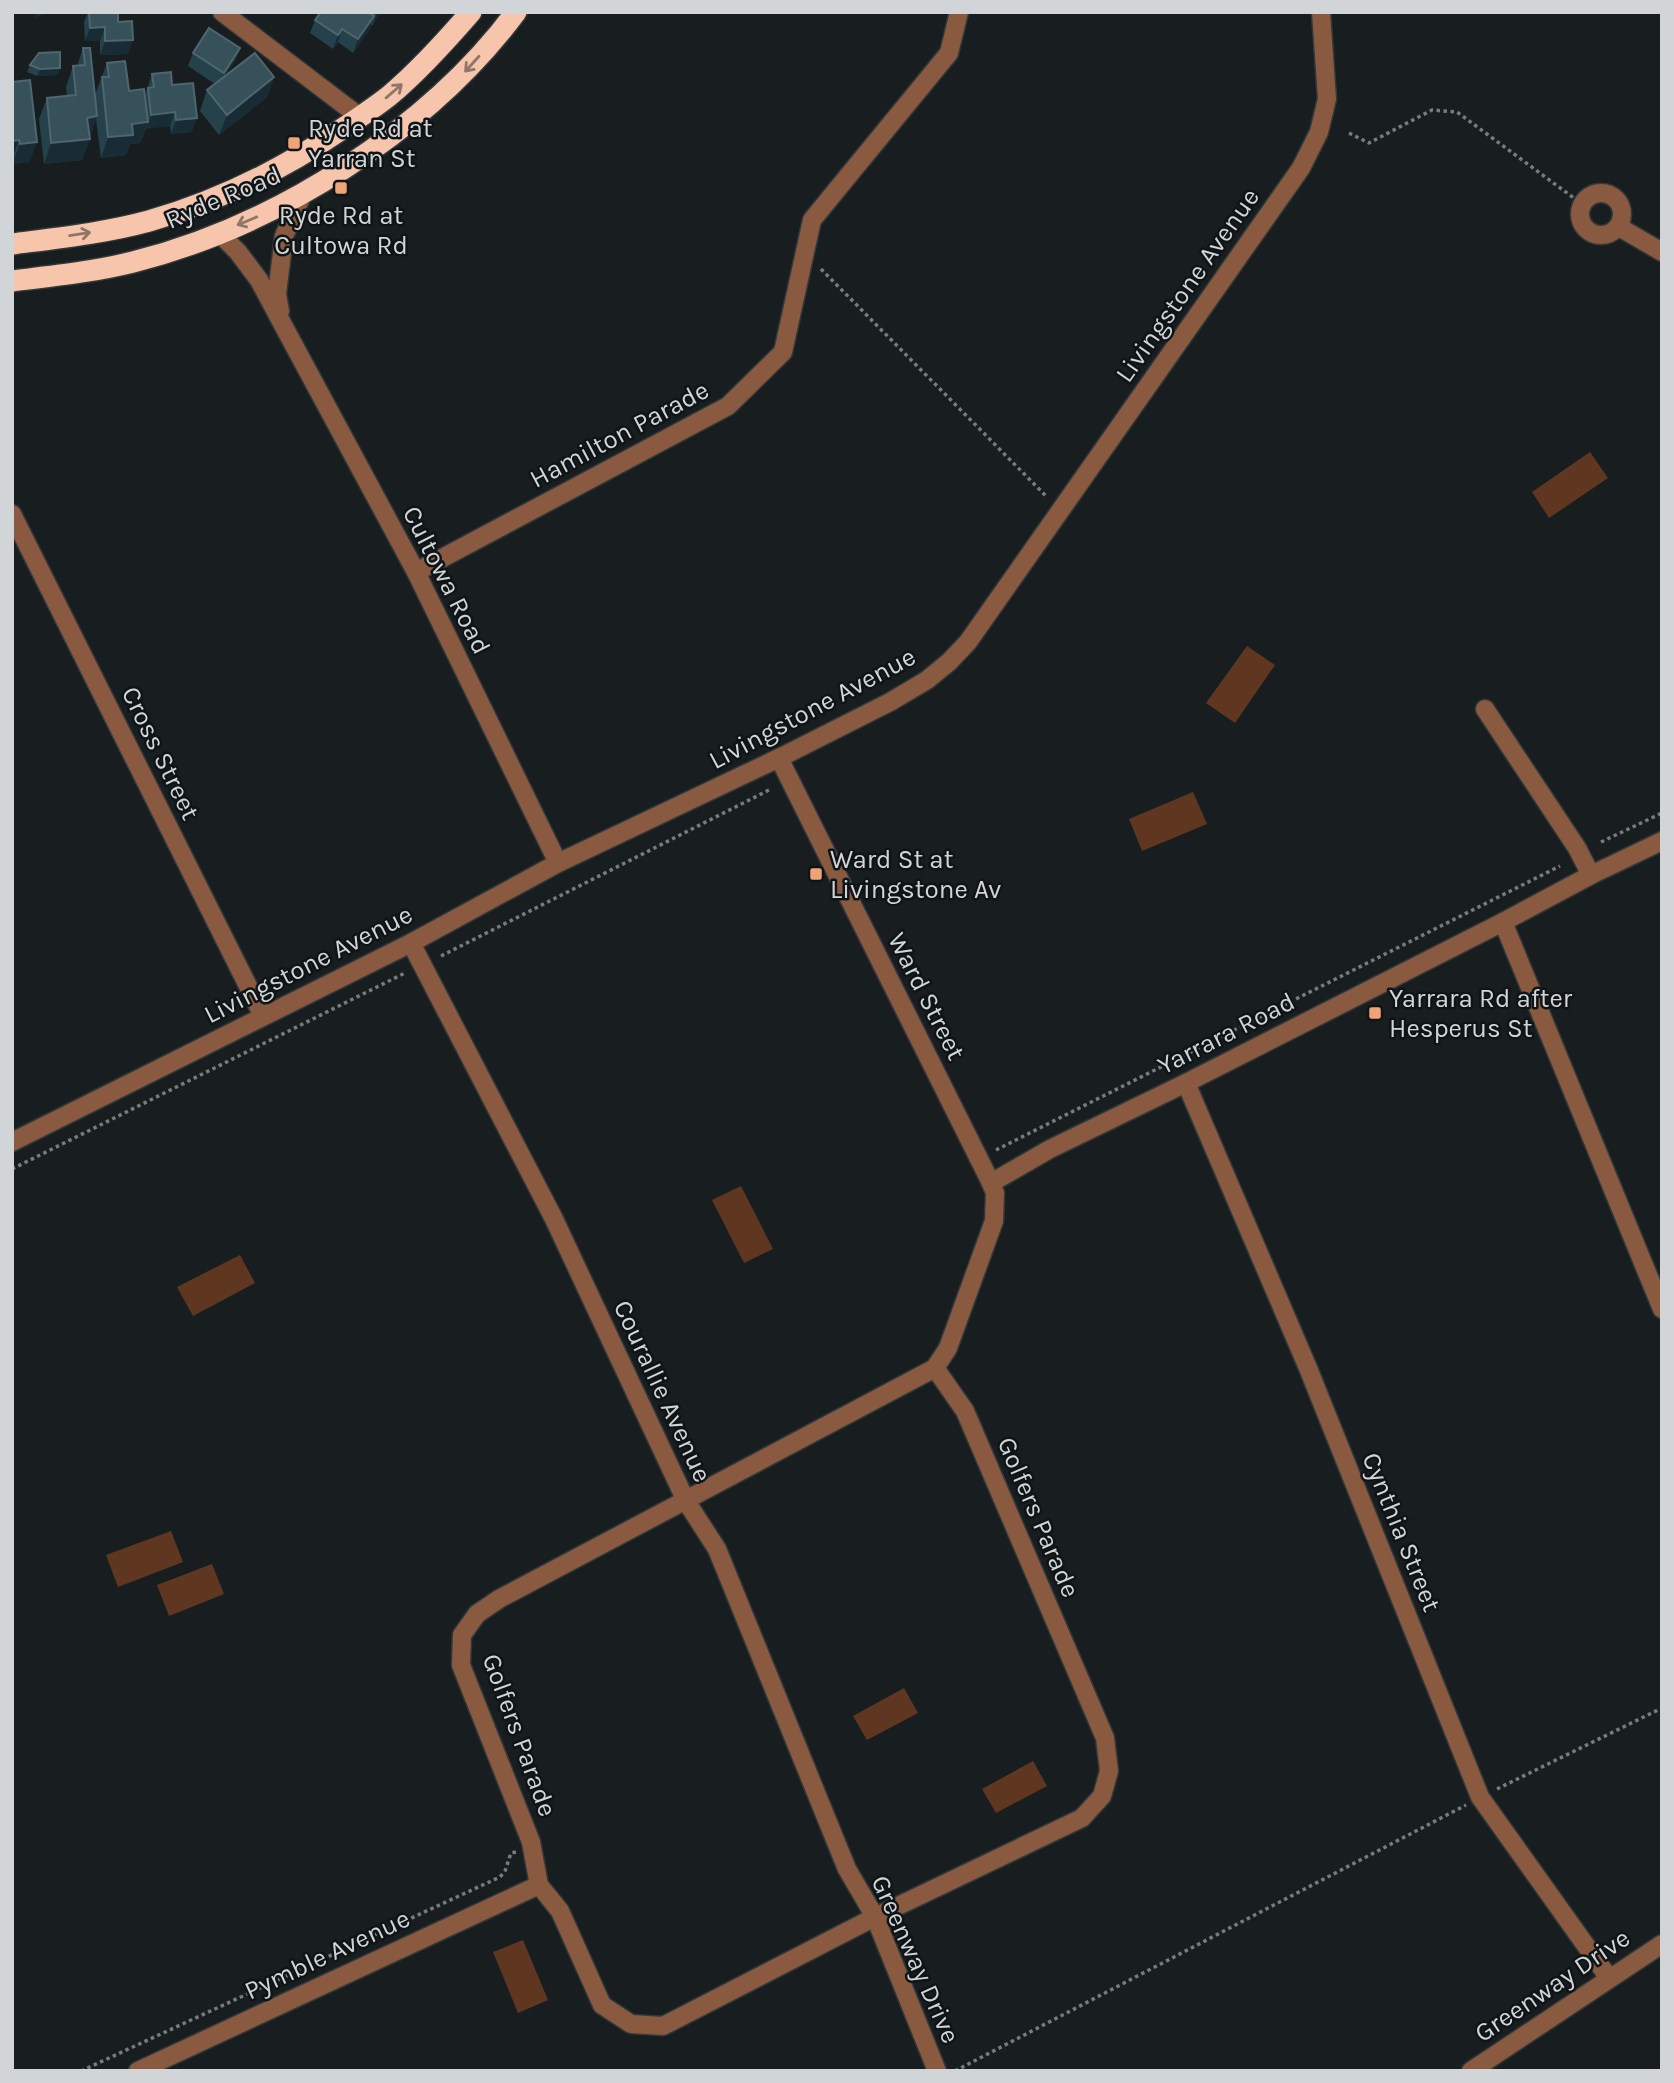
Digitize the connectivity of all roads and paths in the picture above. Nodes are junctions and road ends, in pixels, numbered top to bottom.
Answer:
1 (222, 12) edge
2 (471, 12) edge
3 (516, 12) edge
4 (959, 12) edge
5 (1321, 12) edge
6 (360, 117) junction
7 (1349, 133) dead end
8 (303, 193) junction
9 (1582, 204) junction
10 (1619, 226) junction
11 (219, 233) junction
12 (12, 244) edge
13 (1662, 252) edge
14 (804, 253) junction
15 (12, 281) edge
16 (283, 325) junction
17 (1061, 511) junction
18 (12, 514) edge
19 (415, 572) junction
20 (1485, 709) dead end
21 (779, 758) junction
22 (769, 790) dead end
23 (1662, 813) edge
24 (1662, 841) edge
25 (1601, 842) dead end
26 (558, 863) junction
27 (1560, 866) dead end
28 (1591, 875) junction
29 (1503, 922) junction
30 (411, 943) junction
31 (441, 956) dead end
32 (408, 972) dead end
33 (263, 1016) junction
34 (1186, 1083) junction
35 (12, 1142) edge
36 (995, 1150) dead end
37 (12, 1169) edge
38 (991, 1183) junction
39 (1662, 1309) edge
40 (935, 1368) junction
41 (686, 1501) junction
42 (1662, 1708) edge
43 (1480, 1797) junction
44 (518, 1852) dead end
45 (847, 1869) joint
46 (539, 1885) junction
47 (875, 1917) junction
48 (1662, 1944) edge
49 (1609, 1978) junction
50 (81, 2071) edge
51 (138, 2071) edge
52 (937, 2071) edge
53 (955, 2071) edge
54 (1471, 2071) edge

1 - 6 street
6 -> 2 highway, Ryde Road
3 -> 8 highway, Ryde Road
4 - 14 street, Hamilton Parade
5 - 17 street, Livingstone Avenue
12 -> 6 highway, Ryde Road
7 - 9 path
8 -> 11 highway, Ryde Road
8 - 16 street, Cultowa Road
9 - 10 street
9 - 10 street
10 - 13 street
11 - 15 highway, Ryde Road
11 - 16 street, Cultowa Road
14 - 17 path
14 - 19 street, Hamilton Parade
16 - 19 street, Cultowa Road
17 - 21 street, Livingstone Avenue
18 - 33 street, Cross Street
19 - 26 street, Cultowa Road
20 - 28 street
21 - 26 street, Livingstone Avenue
21 - 38 street, Ward Street
22 - 31 path
23 - 25 path
24 - 28 street, Yarrara Road
26 - 30 street, Livingstone Avenue
27 - 36 path
28 - 29 street, Yarrara Road
29 - 34 street, Yarrara Road
29 - 39 street
30 - 33 street, Livingstone Avenue
30 - 41 street, Courallie Avenue
32 - 37 path
33 - 35 street, Livingstone Avenue
34 - 38 street, Yarrara Road
34 - 43 street, Cynthia Street
38 - 40 street
40 - 41 street, Golfers Parade
40 - 47 street, Golfers Parade
41 - 45 street, Courallie Avenue
41 - 46 street, Golfers Parade
42 - 43 path
43 - 49 street, Cynthia Street
43 - 53 path
44 - 50 path
45 - 47 street, Greenway Drive
46 - 47 street, Golfers Parade
46 - 51 street, Pymble Avenue
47 - 52 street, Greenway Drive
48 - 49 street, Greenway Drive
49 - 54 street, Greenway Drive

